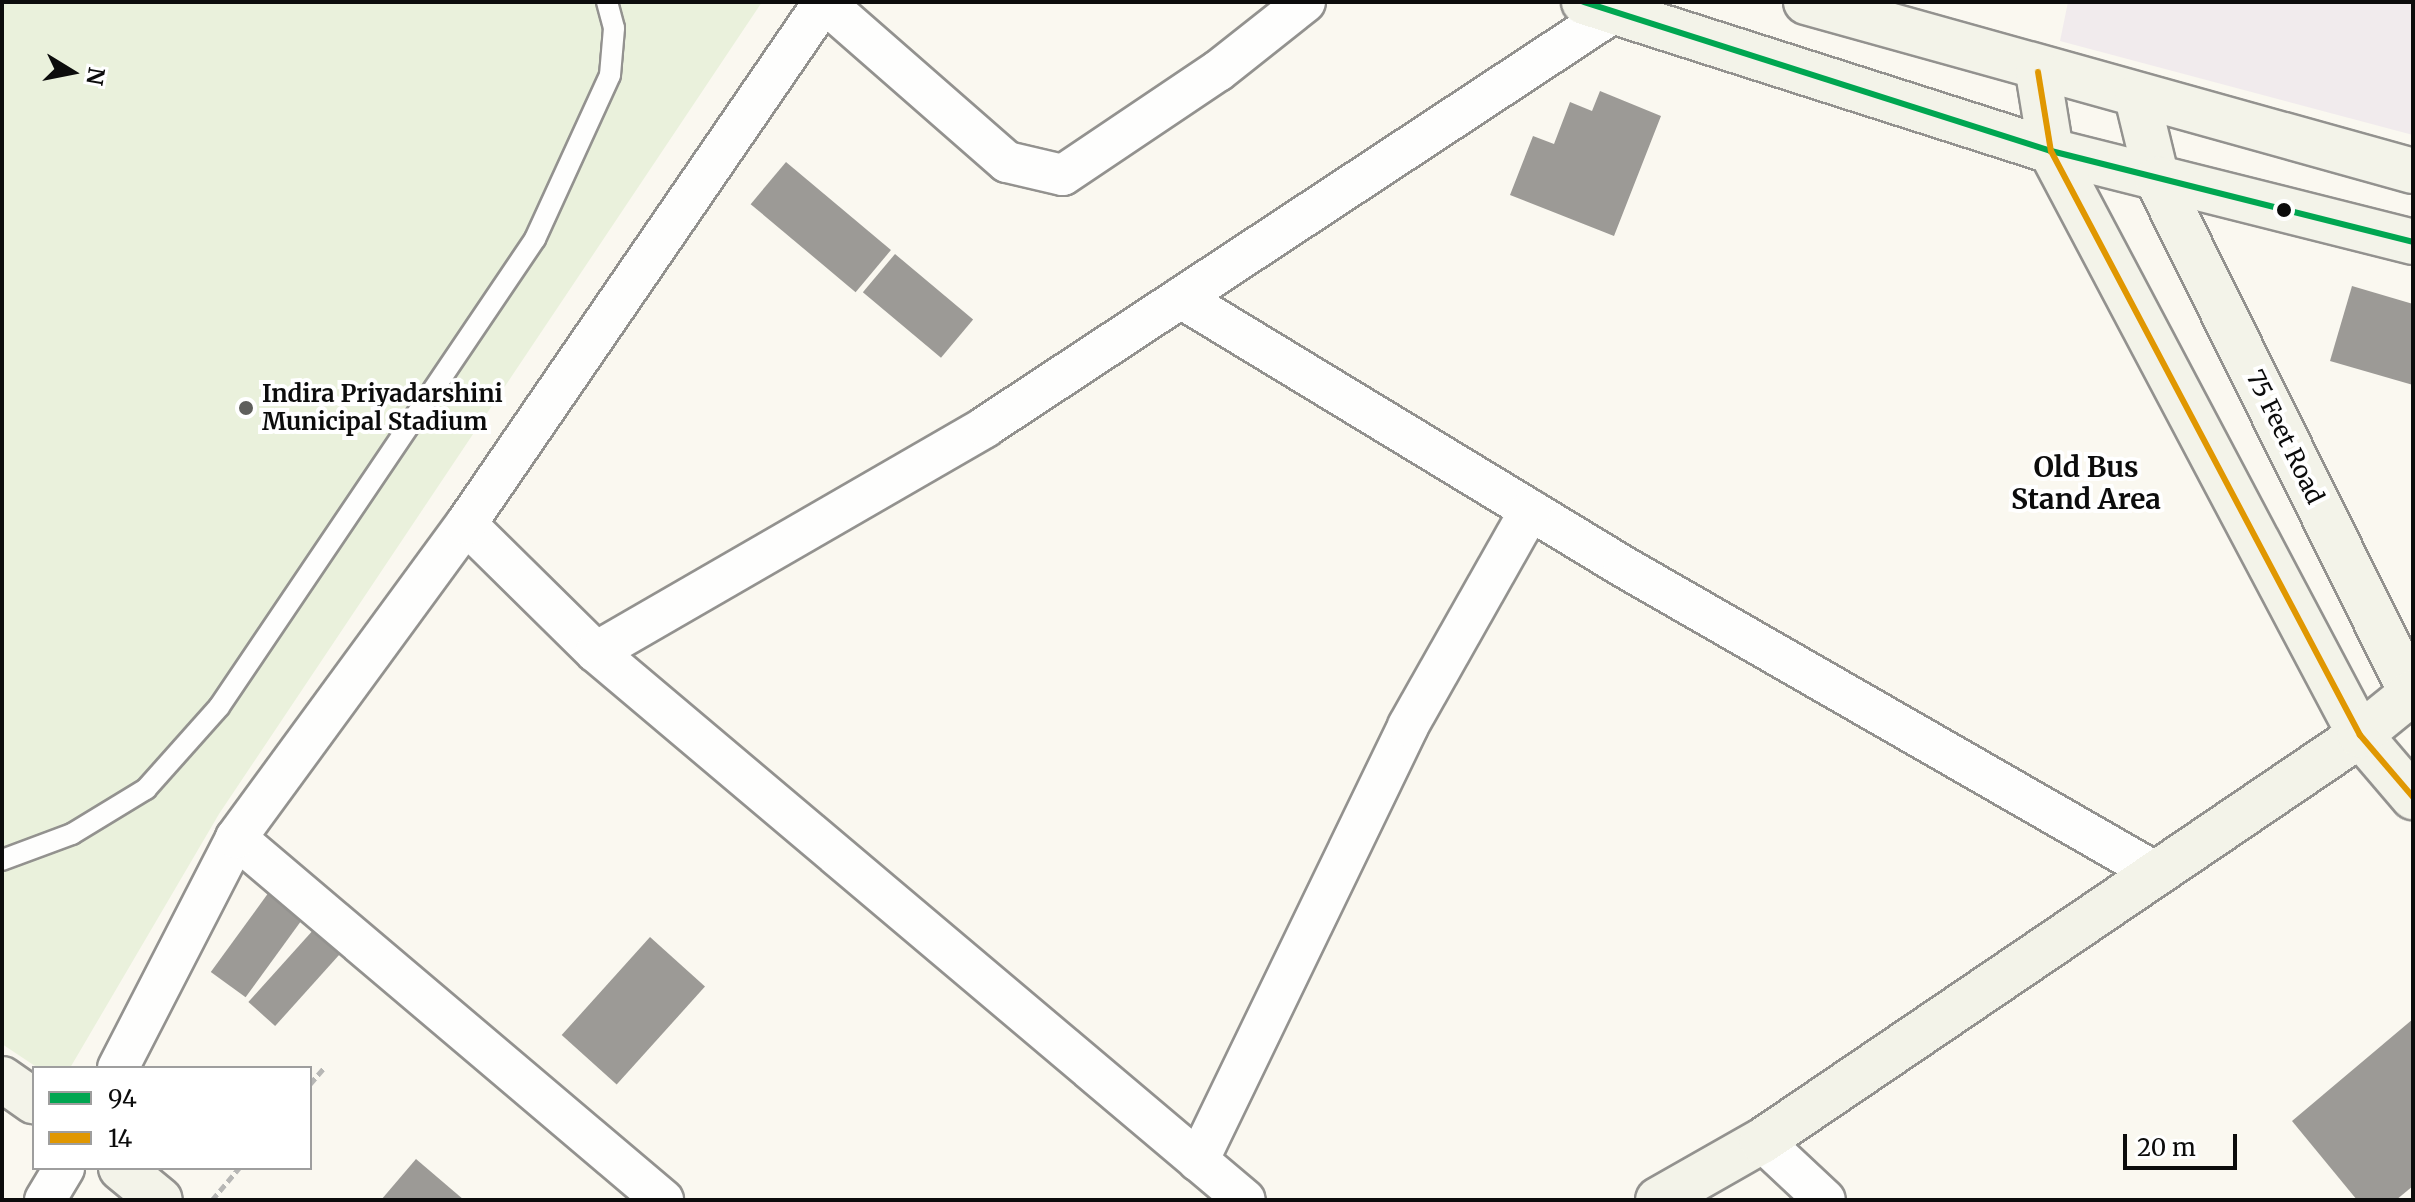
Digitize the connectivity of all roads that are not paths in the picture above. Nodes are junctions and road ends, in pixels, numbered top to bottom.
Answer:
1 (607, 2) edge
2 (1305, 2) edge
3 (1806, 2) edge
4 (1610, 6) edge
5 (2038, 72) junction
6 (2137, 97) junction
7 (2051, 151) junction
8 (2413, 171) edge
9 (2157, 179) junction
10 (2413, 242) edge
11 (1181, 298) junction
12 (1530, 510) junction
13 (466, 524) junction
14 (596, 652) junction
15 (2412, 693) edge
16 (2360, 735) junction
17 (2413, 797) edge
18 (236, 838) junction
19 (2, 860) edge
20 (2153, 871) junction
21 (119, 1066) edge
22 (2, 1079) edge
23 (32, 1100) edge
24 (1762, 1141) junction
25 (1198, 1161) junction
26 (63, 1170) edge
27 (123, 1170) edge
28 (45, 1200) edge
29 (160, 1200) edge
30 (663, 1200) edge
31 (1245, 1200) edge
32 (1658, 1200) edge
33 (1825, 1200) edge

1 - 19 lane
2 - 13 street
3 - 5 street
4 - 7 street
4 - 11 street
5 - 6 street
5 - 7 street
6 - 8 street
6 - 9 street, 75 Feet Road
7 - 9 street
7 - 16 street
9 - 10 street
9 - 15 street, 75 Feet Road
11 - 12 street
11 - 14 street
12 - 20 street
12 - 25 street
13 - 14 street
13 - 18 street
14 - 25 street
15 - 16 street
16 - 17 street
16 - 20 street
18 - 21 street
18 - 30 street
20 - 24 street
22 - 23 street
24 - 32 street
24 - 33 street
25 - 31 street
26 - 28 street
27 - 29 street

